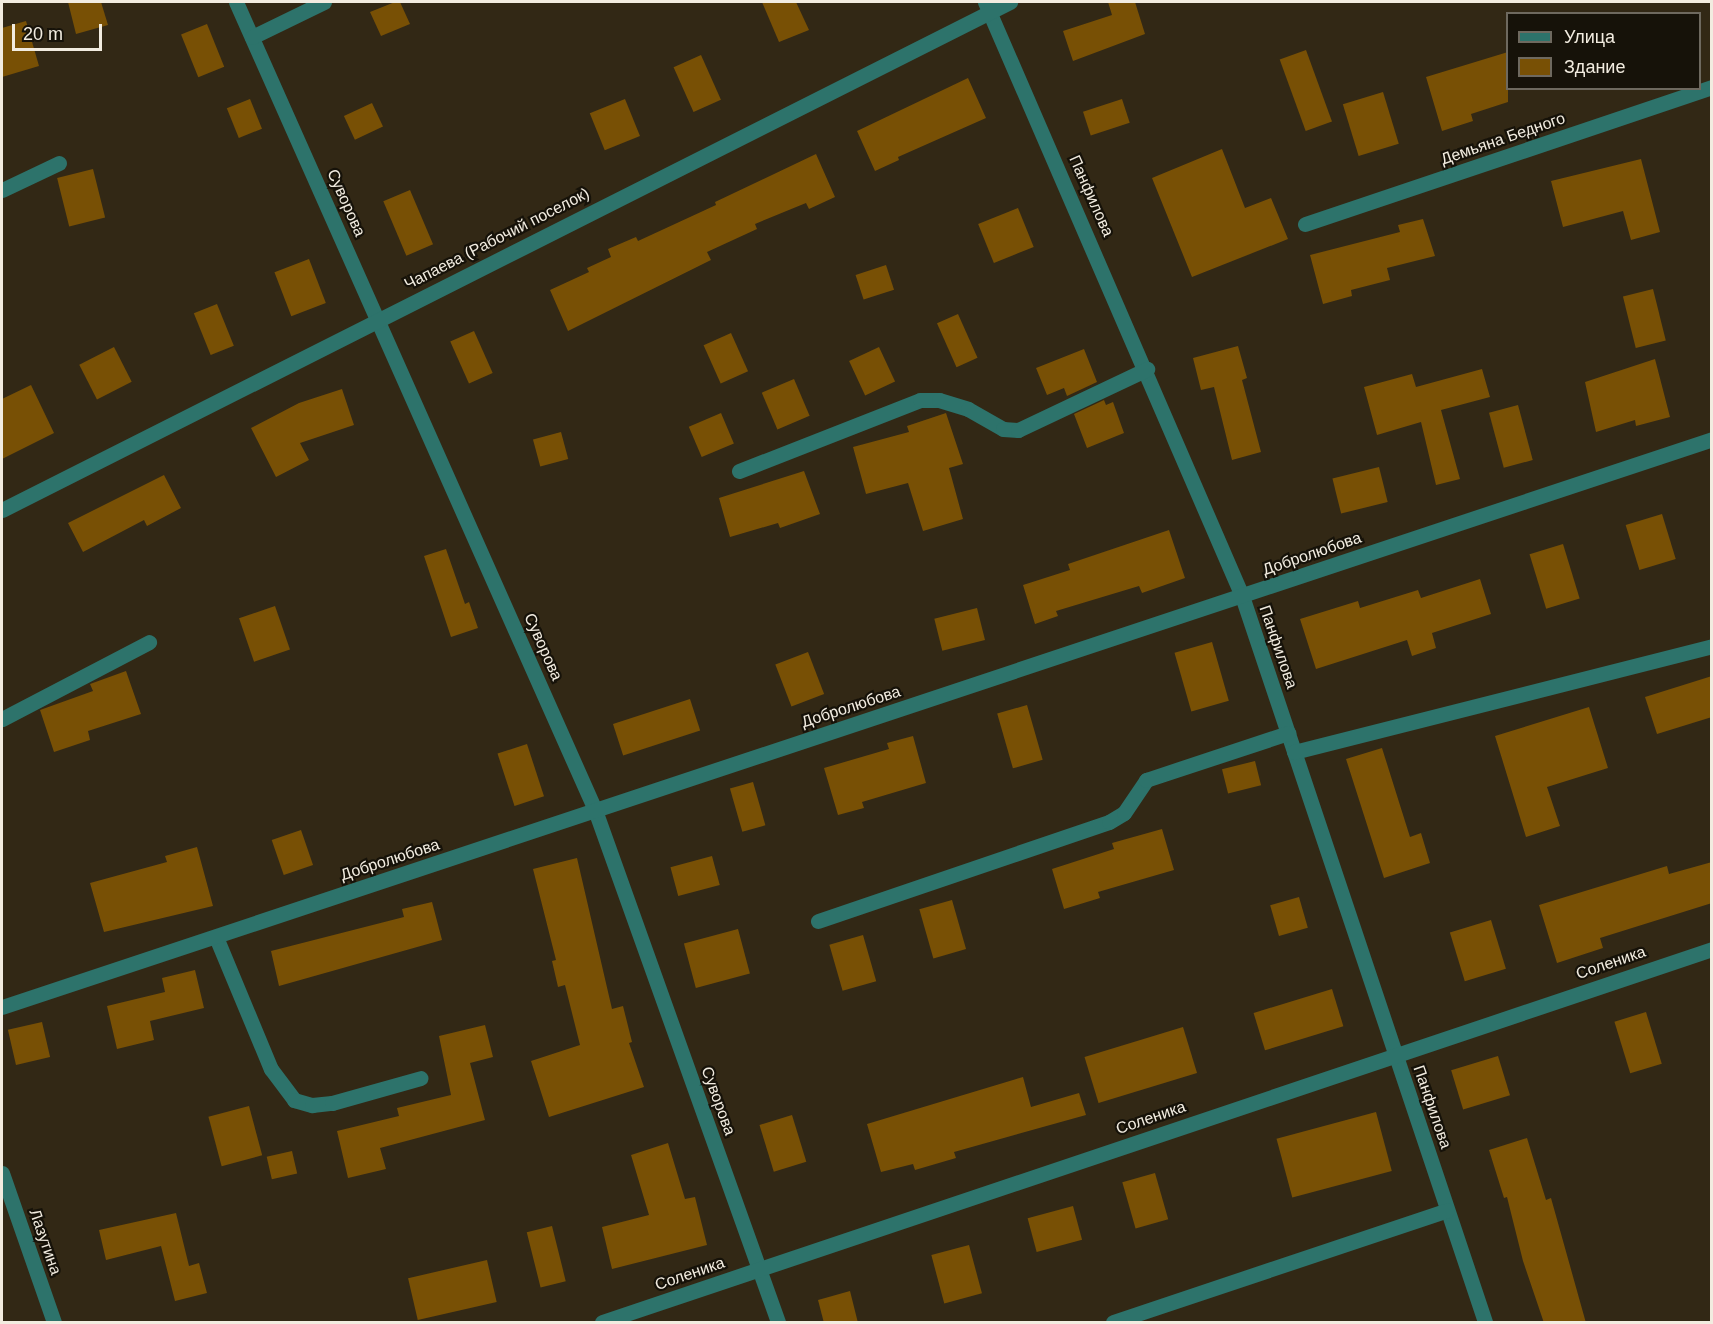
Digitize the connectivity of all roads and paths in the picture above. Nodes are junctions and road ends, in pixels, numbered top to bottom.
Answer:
1 (236, 2) edge
2 (324, 2) edge
3 (1010, 2) edge
4 (988, 6) edge
5 (252, 37) junction
6 (1712, 87) edge
7 (59, 163) dead end
8 (2, 190) edge
9 (1305, 224) dead end
10 (378, 320) junction
11 (1147, 369) junction
12 (1712, 439) edge
13 (739, 471) dead end
14 (2, 510) edge
15 (1242, 596) junction
16 (149, 642) dead end
17 (1712, 646) edge
18 (2, 719) edge
19 (1288, 733) junction
20 (1294, 752) junction
21 (596, 810) junction
22 (818, 921) dead end
23 (216, 937) junction
24 (1712, 949) edge
25 (2, 1007) edge
26 (1395, 1055) junction
27 (421, 1078) dead end
28 (2, 1173) edge
29 (1447, 1210) junction
30 (759, 1269) junction
31 (54, 1323) edge
32 (602, 1323) edge
33 (778, 1323) edge
34 (1113, 1323) edge
35 (1485, 1323) edge

1 - 5 street, Суворова
2 - 5 street
3 - 4 street, Чапаева (Рабочий поселок)
4 - 10 street, Чапаева (Рабочий поселок)
4 - 11 street, Панфилова
5 - 10 street, Суворова
6 - 9 street, Демьяна Бедного
7 - 8 street
10 - 14 street, Чапаева (Рабочий поселок)
10 - 21 street, Суворова
11 - 13 street
11 - 15 street, Панфилова
12 - 15 street, Добролюбова
15 - 19 street, Панфилова
15 - 21 street, Добролюбова
16 - 18 street
17 - 20 street
19 - 20 street, Панфилова
19 - 22 street
20 - 26 street, Панфилова
21 - 23 street, Добролюбова
21 - 30 street, Суворова
23 - 25 street, Добролюбова
23 - 27 street
24 - 26 street, Соленика
26 - 29 street, Панфилова
26 - 30 street, Соленика
28 - 31 street, Лазутина
29 - 34 street
29 - 35 street, Панфилова
30 - 32 street, Соленика
30 - 33 street, Суворова

